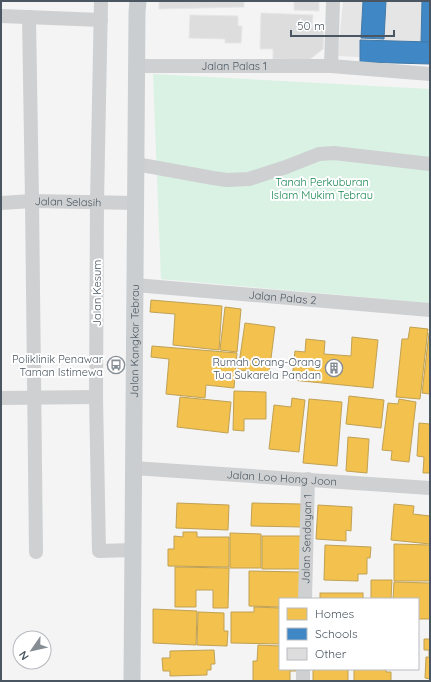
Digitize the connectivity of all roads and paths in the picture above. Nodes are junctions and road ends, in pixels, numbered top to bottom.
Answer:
1 (101, 1) edge
2 (333, 1) edge
3 (137, 5) edge
4 (1, 16) edge
5 (28, 17) junction
6 (101, 20) junction
7 (136, 66) junction
8 (331, 66) junction
9 (430, 74) edge
10 (136, 164) junction
11 (430, 164) edge
12 (32, 201) junction
13 (97, 202) junction
14 (1, 203) edge
15 (135, 203) junction
16 (135, 285) junction
17 (430, 310) edge
18 (96, 397) junction
19 (1, 398) edge
20 (34, 398) junction
21 (134, 468) junction
22 (308, 479) junction
23 (430, 488) edge
24 (133, 550) junction
25 (36, 552) dead end
26 (305, 598) edge
27 (303, 670) edge
28 (132, 681) edge
29 (303, 681) edge

1 - 6 street, Jalan Kesum
2 - 8 street
3 - 7 main road, Jalan Kangkar Tebrau
4 - 5 street
5 - 6 street
5 - 12 street
6 - 13 street, Jalan Kesum
7 - 8 street, Jalan Palas 1
7 - 10 main road, Jalan Kangkar Tebrau
8 - 9 street, Jalan Palas 1
10 - 11 street
10 - 15 main road, Jalan Kangkar Tebrau
12 - 13 street, Jalan Selasih
12 - 14 street, Jalan Selasih
12 - 20 street
13 - 15 street, Jalan Selasih
13 - 18 street, Jalan Kesum
15 - 16 main road, Jalan Kangkar Tebrau
16 - 17 street, Jalan Palas 2
16 - 21 main road, Jalan Kangkar Tebrau
18 - 20 street
18 - 24 street, Jalan Kesum
19 - 20 street
20 - 25 street
21 - 22 street, Jalan Loo Hong Joon
21 - 24 main road, Jalan Kangkar Tebrau
22 - 23 street, Jalan Loo Hong Joon
22 - 26 street, Jalan Sendayan 1
24 - 28 main road, Jalan Kangkar Tebrau
27 - 29 street

